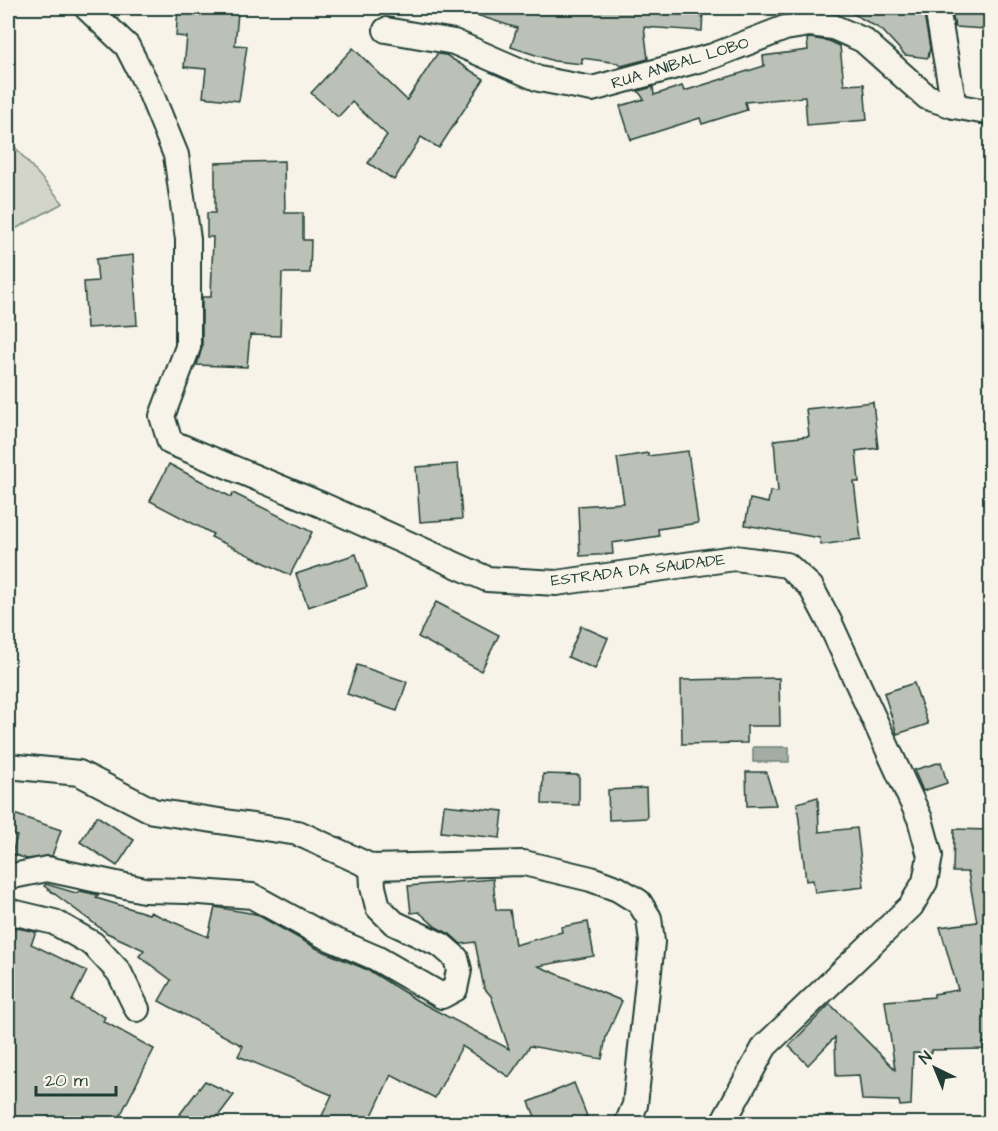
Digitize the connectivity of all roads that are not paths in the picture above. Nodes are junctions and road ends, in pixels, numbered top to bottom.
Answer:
1 (87, 8) edge
2 (937, 8) edge
3 (386, 30) dead end
4 (954, 106) junction
5 (990, 110) edge
6 (8, 766) edge
7 (372, 867) junction
8 (8, 877) edge
9 (8, 911) edge
10 (137, 1009) dead end
11 (627, 1124) edge
12 (722, 1124) edge

1 - 12 street, ESTRADA DA SAUDADE
2 - 4 street
3 - 4 street, RUA ANIBAL LOBO
4 - 5 street, RUA ANIBAL LOBO
6 - 7 street
7 - 8 street
7 - 11 street
9 - 10 street

